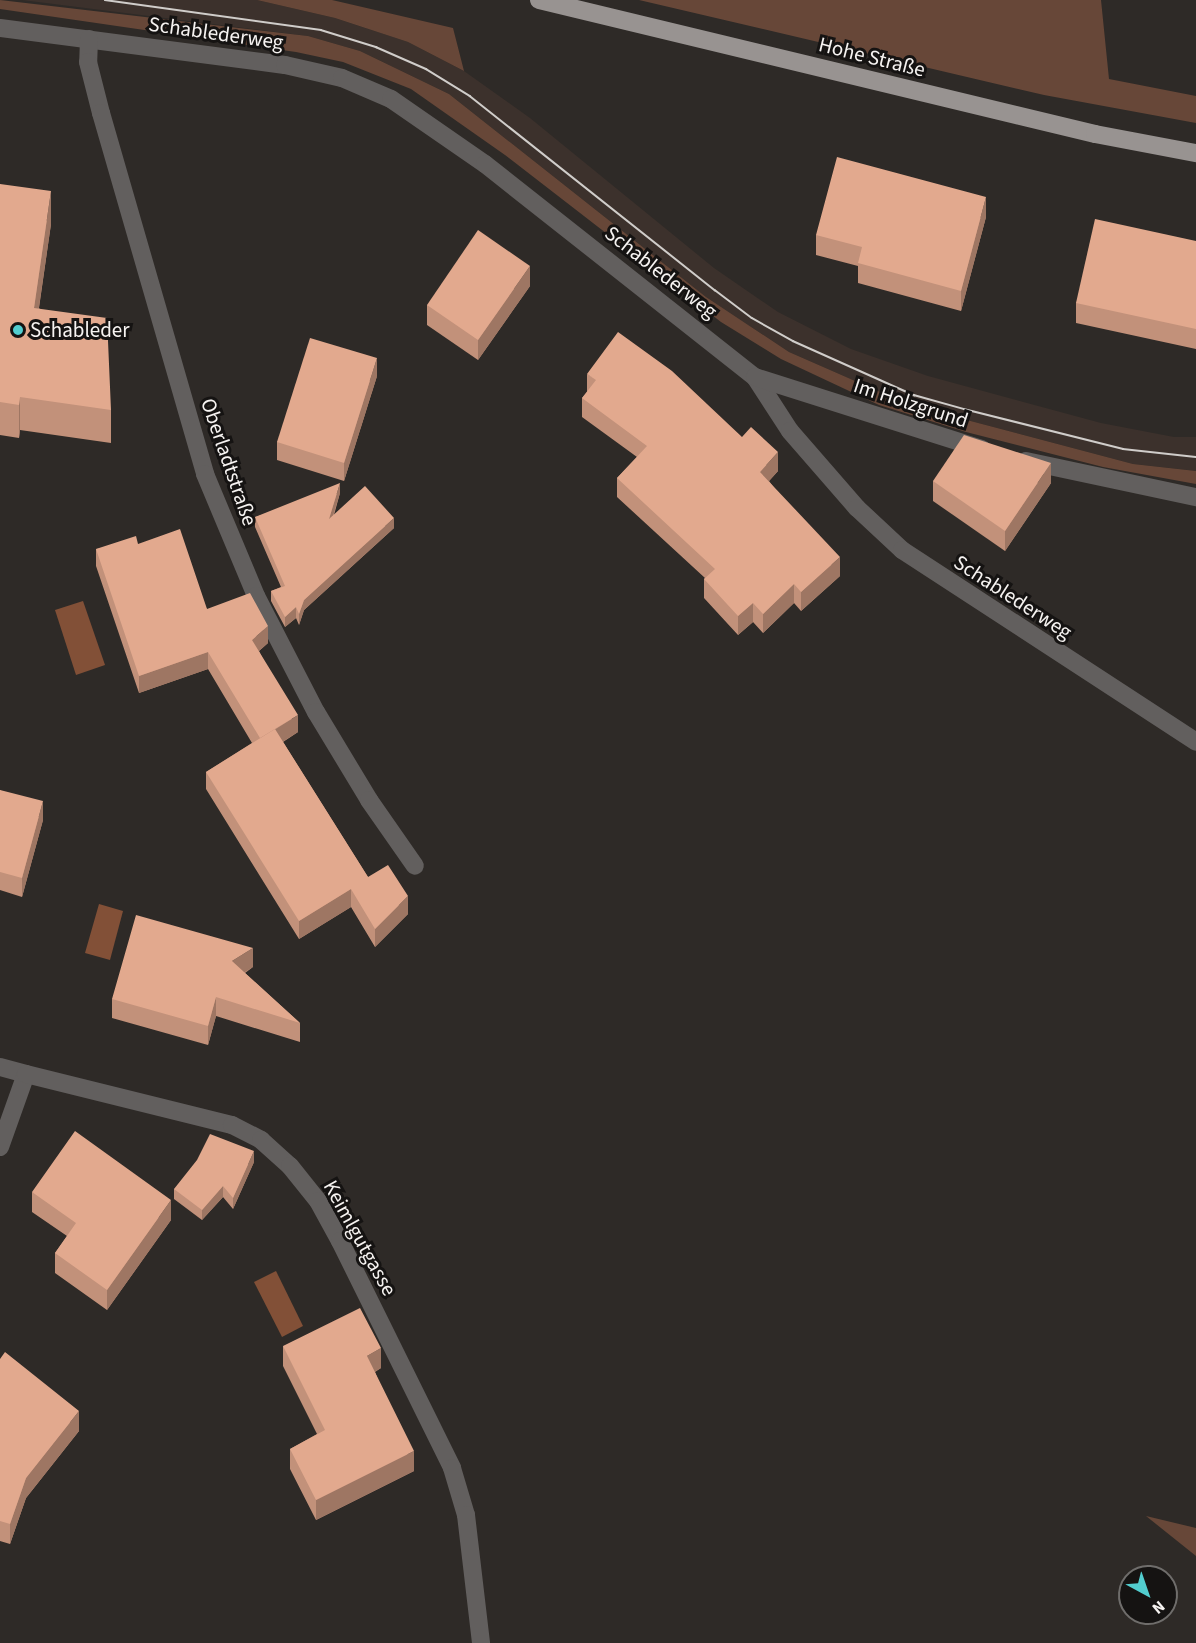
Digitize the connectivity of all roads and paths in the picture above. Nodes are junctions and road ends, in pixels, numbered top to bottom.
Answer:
1 (546, 1) edge
2 (0, 28) edge
3 (89, 39) junction
4 (1196, 153) edge
5 (755, 377) junction
6 (1196, 497) edge
7 (1196, 742) edge
8 (415, 866) dead end
9 (0, 1067) edge
10 (26, 1074) junction
11 (0, 1148) edge
12 (481, 1643) edge

1 - 4 main road, Hohe Straße
2 - 3 street, Schablederweg
3 - 5 street, Schablederweg
3 - 8 street, Oberladtstraße
5 - 6 street, Im Holzgrund
5 - 7 street, Schablederweg
9 - 10 street
10 - 11 street
10 - 12 street, Keimlgutgasse

